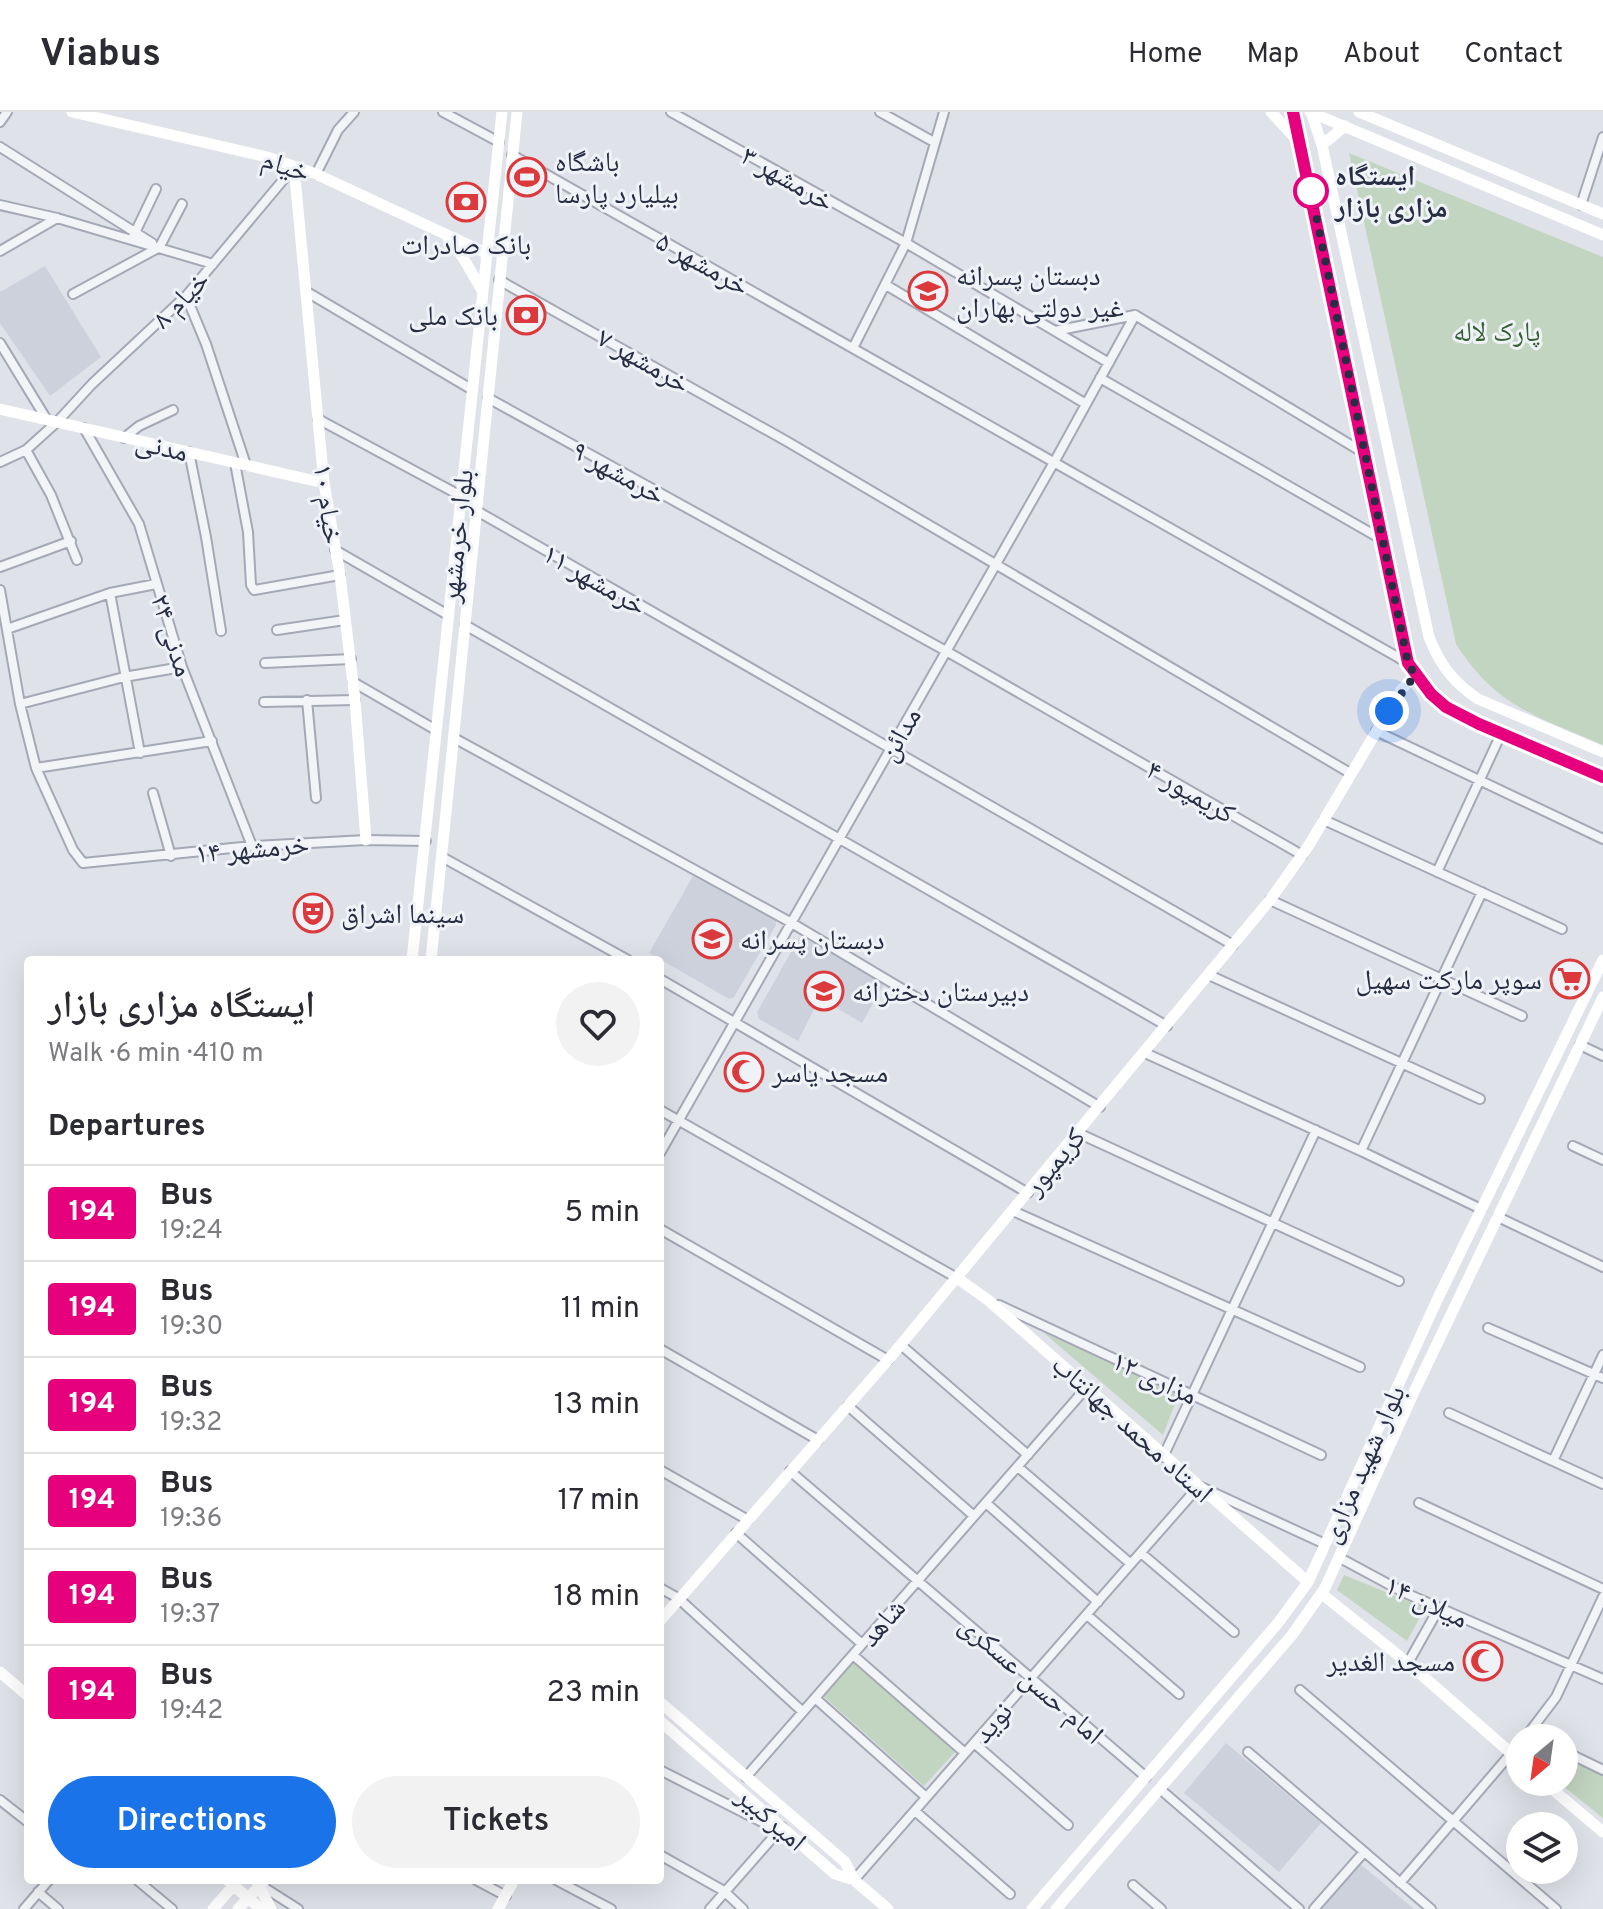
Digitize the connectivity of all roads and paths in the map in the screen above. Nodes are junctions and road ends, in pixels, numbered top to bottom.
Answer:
1 (7, 112) edge
2 (72, 112) edge
3 (354, 112) edge
4 (443, 112) edge
5 (502, 112) edge
6 (517, 112) edge
7 (671, 112) edge
8 (880, 112) edge
9 (944, 112) edge
10 (1271, 112) edge
11 (1293, 112) edge
12 (1311, 112) edge
13 (1359, 112) edge
14 (0, 122) edge
15 (1345, 126) junction
16 (1603, 137) edge
17 (499, 142) junction
18 (934, 142) junction
19 (1300, 143) junction
20 (1322, 145) junction
21 (0, 147) edge
22 (512, 155) junction
23 (294, 167) junction
24 (1598, 167) edge
25 (316, 174) junction
26 (156, 189) dead end
27 (182, 204) dead end
28 (0, 205) edge
29 (1581, 205) junction
30 (1603, 214) edge
31 (57, 218) junction
32 (445, 234) junction
33 (1603, 235) edge
34 (133, 237) junction
35 (906, 243) junction
36 (159, 248) junction
37 (0, 251) edge
38 (488, 254) junction
39 (213, 264) junction
40 (499, 280) junction
41 (886, 285) junction
42 (307, 292) junction
43 (483, 292) junction
44 (73, 294) dead end
45 (186, 296) junction
46 (1135, 315) junction
47 (1055, 331) junction
48 (0, 343) edge
49 (853, 348) junction
50 (1109, 363) junction
51 (1100, 378) junction
52 (471, 389) junction
53 (488, 398) junction
54 (1086, 404) junction
55 (0, 409) edge
56 (173, 410) dead end
57 (318, 419) junction
58 (52, 421) junction
59 (84, 428) junction
60 (124, 438) junction
61 (26, 450) junction
62 (189, 452) junction
63 (1365, 454) junction
64 (0, 462) edge
65 (1054, 463) junction
66 (241, 464) junction
67 (324, 483) junction
68 (461, 496) junction
69 (477, 511) junction
70 (1383, 540) junction
71 (71, 541) junction
72 (335, 549) junction
73 (454, 552) junction
74 (472, 559) junction
75 (77, 560) dead end
76 (996, 564) junction
77 (0, 567) edge
78 (340, 575) junction
79 (156, 584) junction
80 (0, 590) edge
81 (110, 593) junction
82 (448, 615) junction
83 (345, 620) junction
84 (465, 625) junction
85 (7, 629) junction
86 (277, 630) dead end
87 (221, 631) dead end
88 (946, 651) junction
89 (351, 659) junction
90 (265, 663) dead end
91 (1408, 663) junction
92 (182, 667) junction
93 (1415, 675) junction
94 (124, 677) junction
95 (353, 682) junction
96 (307, 700) junction
97 (355, 700) junction
98 (264, 702) dead end
99 (20, 704) junction
100 (436, 730) junction
101 (1376, 731) junction
102 (1501, 734) junction
103 (454, 738) junction
104 (212, 741) junction
105 (891, 749) junction
106 (1603, 752) edge
107 (140, 753) junction
108 (36, 768) junction
109 (1350, 773) junction
110 (1603, 777) edge
111 (1479, 780) junction
112 (153, 793) dead end
113 (316, 798) dead end
114 (1324, 820) junction
115 (839, 839) junction
116 (1603, 839) edge
117 (366, 840) junction
118 (426, 841) junction
119 (252, 846) junction
120 (1302, 855) junction
121 (171, 856) junction
122 (442, 857) junction
123 (1437, 872) junction
124 (1482, 892) junction
125 (1270, 900) junction
126 (790, 922) junction
127 (1562, 929) dead end
128 (1233, 945) junction
129 (412, 956) edge
130 (431, 956) edge
131 (621, 956) edge
132 (1603, 960) edge
133 (1209, 975) junction
134 (1442, 979) junction
135 (664, 981) edge
136 (1603, 997) edge
137 (1522, 1016) dead end
138 (733, 1022) junction
139 (1167, 1026) junction
140 (1580, 1045) junction
141 (1145, 1053) junction
142 (1603, 1056) edge
143 (1402, 1063) junction
144 (1480, 1099) dead end
145 (1100, 1107) junction
146 (664, 1112) edge
147 (678, 1120) junction
148 (1316, 1130) junction
149 (1078, 1133) junction
150 (664, 1146) edge
151 (1573, 1146) dead end
152 (1361, 1151) junction
153 (1603, 1160) edge
154 (1028, 1193) junction
155 (1481, 1209) junction
156 (1013, 1211) junction
157 (1498, 1217) junction
158 (1273, 1223) junction
159 (664, 1231) edge
160 (1603, 1267) edge
161 (957, 1278) junction
162 (1399, 1281) dead end
163 (988, 1300) junction
164 (1233, 1310) junction
165 (1488, 1328) dead end
166 (901, 1345) junction
167 (664, 1351) edge
168 (1603, 1355) edge
169 (888, 1360) junction
170 (1360, 1367) dead end
171 (1598, 1376) edge
172 (1087, 1387) junction
173 (1193, 1395) junction
174 (848, 1406) junction
175 (1449, 1413) dead end
176 (818, 1440) junction
177 (1028, 1455) junction
178 (1321, 1455) dead end
179 (1163, 1457) junction
180 (1553, 1461) junction
181 (1018, 1467) junction
182 (790, 1471) junction
183 (664, 1472) edge
184 (1603, 1484) edge
185 (1199, 1486) junction
186 (986, 1503) junction
187 (1419, 1503) dead end
188 (974, 1516) junction
189 (748, 1520) junction
190 (736, 1533) junction
191 (1325, 1544) junction
192 (1141, 1553) junction
193 (1340, 1558) junction
194 (1131, 1564) junction
195 (917, 1581) junction
196 (1308, 1582) junction
197 (1603, 1589) edge
198 (664, 1590) edge
199 (1322, 1594) junction
200 (1603, 1597) edge
201 (678, 1598) junction
202 (1098, 1602) junction
203 (1439, 1608) junction
204 (1087, 1615) junction
205 (664, 1616) edge
206 (1234, 1632) dead end
207 (862, 1644) junction
208 (853, 1655) junction
209 (1408, 1663) junction
210 (1570, 1666) junction
211 (0, 1672) edge
212 (1031, 1678) junction
213 (1603, 1679) edge
214 (1300, 1690) dead end
215 (24, 1693) edge
216 (1179, 1694) dead end
217 (815, 1698) junction
218 (1210, 1703) junction
219 (664, 1705) edge
220 (803, 1712) junction
221 (1224, 1714) junction
222 (664, 1724) edge
223 (1536, 1724) edge
224 (974, 1743) junction
225 (1506, 1748) edge
226 (1248, 1752) dead end
227 (965, 1753) junction
228 (1578, 1758) edge
229 (1506, 1767) edge
230 (1603, 1770) edge
231 (664, 1772) edge
232 (746, 1777) junction
233 (1146, 1777) junction
234 (1160, 1789) junction
235 (1561, 1796) edge
236 (926, 1797) junction
237 (0, 1800) edge
238 (915, 1811) junction
239 (24, 1819) edge
240 (1453, 1821) junction
241 (1068, 1825) dead end
242 (782, 1827) junction
243 (1603, 1832) edge
244 (1364, 1852) junction
245 (664, 1857) edge
246 (854, 1880) junction
247 (1400, 1883) junction
248 (45, 1884) edge
249 (142, 1884) edge
250 (231, 1884) edge
251 (234, 1884) edge
252 (258, 1884) edge
253 (261, 1884) edge
254 (263, 1884) edge
255 (484, 1884) edge
256 (512, 1884) edge
257 (564, 1884) edge
258 (1133, 1885) dead end
259 (724, 1891) junction
260 (38, 1892) junction
261 (1010, 1894) dead end
262 (506, 1896) junction
263 (247, 1899) junction
264 (161, 1900) junction
265 (610, 1908) edge
266 (24, 1909) edge
267 (58, 1909) edge
268 (153, 1909) edge
269 (172, 1909) edge
270 (213, 1909) edge
271 (238, 1909) edge
272 (261, 1909) edge
273 (271, 1909) edge
274 (298, 1909) edge
275 (498, 1909) edge
276 (710, 1909) edge
277 (743, 1909) edge
278 (888, 1909) edge
279 (1032, 1909) edge
280 (1056, 1909) edge
281 (1161, 1909) edge
282 (1299, 1909) edge
283 (1314, 1909) edge
284 (1431, 1909) edge
285 (1556, 1909) edge

1 - 14 street
2 - 23 main road, خیام
3 - 25 street
4 - 17 street
5 - 17 main road, بلوار خرمشهر
6 - 22 main road, بلوار خرمشهر
7 - 35 street, خرمشهر ۳
8 - 18 street
9 - 18 street
10 - 19 main road
11 - 19 main road
12 - 15 main road
12 - 20 main road
13 - 29 main road
15 - 20 main road
15 - 33 main road
16 - 24 street
17 - 38 main road, بلوار خرمشهر
18 - 35 street
19 - 63 main road
20 - 106 main road
21 - 34 street
22 - 40 main road, بلوار خرمشهر
22 - 49 street, خرمشهر ۵
23 - 25 main road, خیام
23 - 39 street, خیام ۸
23 - 42 main road, خیام ۱۰
24 - 29 street
25 - 32 main road, خیام
26 - 34 street
27 - 36 street
28 - 31 street
29 - 30 main road
31 - 34 street
31 - 37 street
32 - 38 main road, خیام
32 - 43 main road
34 - 36 street
35 - 41 street
35 - 47 street, خرمشهر ۳
36 - 39 street
36 - 44 street
38 - 43 main road, بلوار خرمشهر
39 - 45 street, خیام ۸
40 - 53 main road, بلوار خرمشهر
40 - 76 street, خرمشهر ۷
41 - 49 street
41 - 54 street
42 - 52 street
42 - 57 main road, خیام ۱۰
43 - 52 main road, بلوار خرمشهر
45 - 58 street, خیام ۸
45 - 66 street
46 - 47 street
46 - 50 street, مدائن
46 - 63 street
47 - 50 street, خرمشهر ۳
48 - 58 street
49 - 65 street, خرمشهر ۵
50 - 51 street, مدائن
51 - 54 street, مدائن
51 - 70 street
52 - 68 main road, بلوار خرمشهر
53 - 69 main road, بلوار خرمشهر
53 - 88 street, خرمشهر ۹
54 - 65 street, مدائن
55 - 58 main road, مدنی
56 - 60 street
57 - 67 main road, خیام ۱۰
57 - 68 street
58 - 59 main road, مدنی
58 - 61 street, خیام ۸
59 - 60 main road, مدنی
59 - 79 street, مدنی ۲۴
60 - 62 main road, مدنی
61 - 64 street, خیام ۸
61 - 71 street
62 - 66 main road, مدنی
62 - 87 street
63 - 70 main road
65 - 76 street, مدائن
65 - 91 street, خرمشهر ۵
66 - 67 main road, مدنی
66 - 78 street
67 - 72 main road, خیام ۱۰
68 - 73 main road, بلوار خرمشهر
69 - 74 main road, بلوار خرمشهر
69 - 105 street, خرمشهر ۱۱
70 - 91 main road
71 - 75 street
71 - 77 street
72 - 78 main road, خیام ۱۰
72 - 82 street
73 - 74 main road
73 - 82 main road, بلوار خرمشهر
74 - 84 main road, بلوار خرمشهر
76 - 88 street, مدائن
76 - 109 street, خرمشهر ۷
78 - 83 main road, خیام ۱۰
79 - 81 street
79 - 92 street, مدنی ۲۴
80 - 85 street
81 - 85 street
81 - 94 street
82 - 100 main road, بلوار خرمشهر
83 - 86 street
83 - 89 main road, خیام ۱۰
84 - 103 main road, بلوار خرمشهر
84 - 115 street
85 - 99 street
88 - 105 street, مدائن
88 - 120 street, کریمپور ۴
89 - 90 street
89 - 95 main road, خیام ۱۰
91 - 93 main road
92 - 94 street
92 - 104 street, مدنی ۲۴
93 - 101 main road, کریمپور
93 - 102 main road
94 - 99 street
94 - 107 street
95 - 97 main road, خیام ۱۰
95 - 100 street
96 - 97 street
96 - 98 street
96 - 113 street
97 - 117 main road, خیام ۱۰
99 - 108 street
100 - 118 main road, بلوار خرمشهر
101 - 109 main road, کریمپور
101 - 111 street
102 - 110 main road
102 - 111 street
103 - 122 main road, بلوار خرمشهر
103 - 126 street
104 - 107 street
104 - 119 street, مدنی ۲۴
105 - 115 street, مدائن
105 - 128 street, خرمشهر ۱۱
107 - 108 street
108 - 121 street, خرمشهر ۱۴
109 - 114 main road, کریمپور
111 - 116 street
111 - 123 street
112 - 121 street
114 - 120 main road, کریمپور
114 - 123 street
115 - 126 street, مدائن
115 - 139 street
117 - 118 street, خرمشهر ۱۴
117 - 119 street, خرمشهر ۱۴
118 - 129 main road, بلوار خرمشهر
119 - 121 street, خرمشهر ۱۴
120 - 125 main road, کریمپور
122 - 130 main road, بلوار خرمشهر
122 - 131 street
123 - 124 street
124 - 127 street
124 - 134 street
125 - 128 main road, کریمپور
125 - 134 street
126 - 138 street, مدائن
126 - 145 street
128 - 133 main road, کریمپور
132 - 155 main road, بلوار شهید مزاری
133 - 139 main road, کریمپور
133 - 143 street
134 - 137 street
134 - 143 street
135 - 138 street
136 - 140 main road, بلوار شهید مزاری
138 - 147 street, مدائن
138 - 154 street
139 - 141 main road, کریمپور
140 - 142 street
140 - 157 main road, بلوار شهید مزاری
141 - 145 main road, کریمپور
141 - 148 street
143 - 144 street
143 - 152 street
145 - 149 main road, کریمپور
146 - 147 street
147 - 150 street, مدائن
147 - 161 street
148 - 152 street
148 - 158 street
149 - 154 main road, کریمپور
149 - 158 street
151 - 153 street
152 - 155 street
154 - 156 main road, کریمپور
155 - 157 main road
155 - 191 main road, بلوار شهید مزاری
156 - 161 main road, کریمپور
156 - 164 street
157 - 160 street
157 - 193 main road, بلوار شهید مزاری
158 - 162 street
158 - 164 street
159 - 169 street
161 - 163 main road, استاد محمد جهانتاب
161 - 166 main road, کریمپور
163 - 172 main road, استاد محمد جهانتاب
163 - 173 street, مزاری ۱۲
164 - 170 street
164 - 173 street
165 - 171 street
166 - 169 main road, کریمپور
166 - 177 street
167 - 176 street
168 - 171 street
169 - 174 main road, کریمپور
171 - 180 street
172 - 177 street, شاهد
172 - 179 main road, استاد محمد جهانتاب
173 - 178 street, مزاری ۱۲
173 - 179 street
174 - 176 main road, کریمپور
174 - 188 street
175 - 180 street
176 - 182 main road, کریمپور
177 - 181 street, شاهد
179 - 185 main road, استاد محمد جهانتاب
180 - 184 street
181 - 186 street, شاهد
181 - 194 street
182 - 189 main road, کریمپور
182 - 195 street, امام حسن عسکری
183 - 189 street
185 - 191 street
185 - 192 street, نوید
185 - 196 main road, استاد محمد جهانتاب
186 - 188 street, شاهد
186 - 202 street
187 - 197 street
188 - 195 street, شاهد
189 - 190 main road, کریمپور
190 - 201 main road, کریمپور
190 - 207 street
191 - 196 main road, بلوار شهید مزاری
192 - 194 street, نوید
192 - 206 street
193 - 199 main road, بلوار شهید مزاری
193 - 203 street, میلان ۱۴
194 - 202 street, نوید
195 - 207 street, شاهد
195 - 212 street, امام حسن عسکری
196 - 218 main road, بلوار شهید مزاری
198 - 201 street
199 - 209 main road
199 - 221 main road, بلوار شهید مزاری
200 - 210 street
201 - 205 main road, کریمپور
201 - 220 street
202 - 204 street, نوید
203 - 209 street
203 - 210 street, میلان ۱۴
204 - 212 street, نوید
204 - 216 street
207 - 208 street, شاهد
208 - 217 street, شاهد
208 - 227 street
209 - 225 main road
210 - 213 street, میلان ۱۴
210 - 223 street
211 - 215 main road
212 - 224 street, نوید
212 - 233 street, امام حسن عسکری
214 - 240 street
217 - 220 street, شاهد
217 - 236 street
218 - 221 main road
218 - 233 main road, بلوار شهید مزاری
219 - 232 main road
220 - 232 street, شاهد
221 - 234 main road, بلوار شهید مزاری
222 - 242 main road, امیرکبیر
224 - 227 street, نوید
224 - 241 street
226 - 244 street
227 - 236 street, نوید
228 - 230 street
229 - 240 street
231 - 242 street
232 - 246 main road
233 - 279 main road, بلوار شهید مزاری
234 - 280 main road, بلوار شهید مزاری
234 - 282 street
235 - 243 main road
236 - 238 street, نوید
237 - 239 street
238 - 246 street, نوید
238 - 261 street
240 - 247 street
240 - 285 street
242 - 246 main road, امیرکبیر
242 - 259 street
244 - 247 street
244 - 283 street
245 - 259 street
246 - 278 main road, امیرکبیر
247 - 284 street
248 - 260 street
249 - 264 street
250 - 270 main road
251 - 263 main road
252 - 263 main road
253 - 273 main road
254 - 274 street
255 - 262 street
256 - 262 main road
257 - 265 street
258 - 281 street
259 - 276 street
259 - 277 street
260 - 266 street
260 - 267 street
262 - 275 main road
263 - 271 main road
263 - 272 main road
264 - 268 street
264 - 269 street

